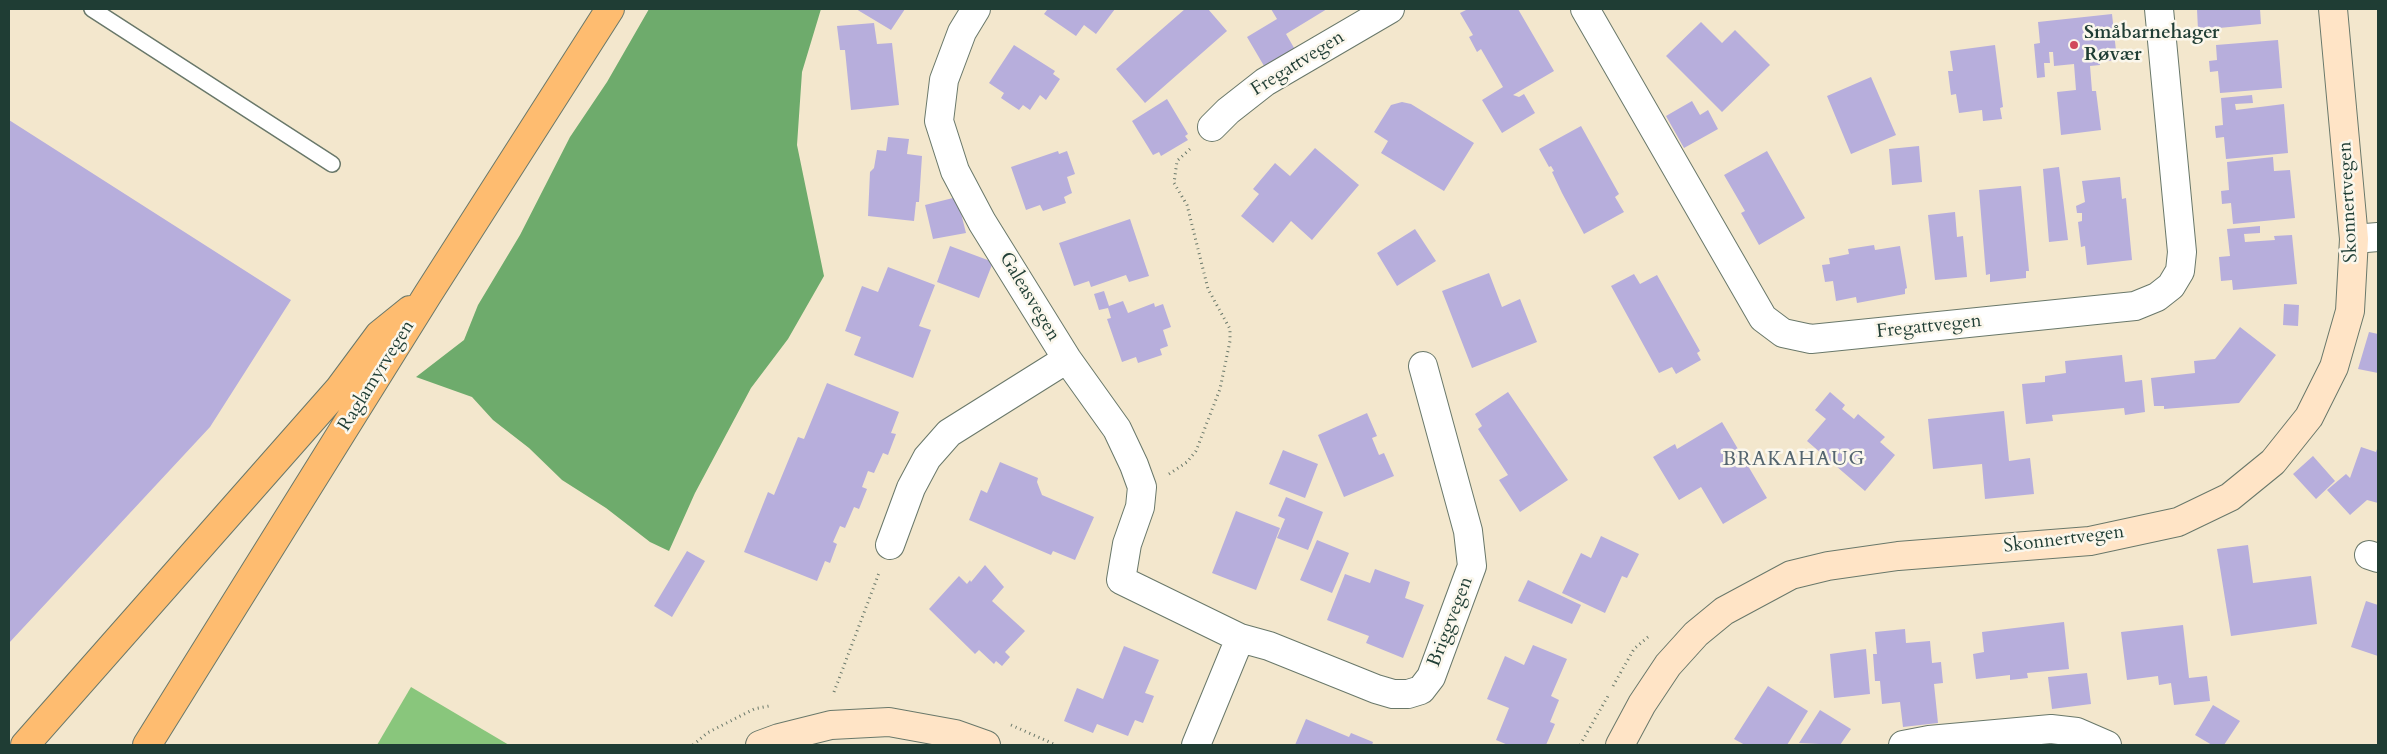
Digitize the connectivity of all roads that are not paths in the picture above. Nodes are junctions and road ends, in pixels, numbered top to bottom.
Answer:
1 (92, 9) edge
2 (610, 9) edge
3 (976, 9) edge
4 (1390, 9) edge
5 (1585, 9) edge
6 (2159, 9) edge
7 (2333, 9) edge
8 (1212, 127) road end
9 (332, 164) dead end
10 (2366, 238) edge
11 (428, 294) junction
12 (1067, 359) junction
13 (1422, 366) dead end
14 (890, 544) road end
15 (1121, 580) joint
16 (1240, 638) junction
17 (25, 745) edge
18 (148, 745) edge
19 (760, 745) edge
20 (986, 745) edge
21 (1196, 745) edge
22 (1620, 745) edge
23 (1903, 745) edge
24 (2107, 745) edge

1 - 9 lane
2 - 11 highway, Raglamyrvegen
3 - 12 street, Galeasvegen
4 - 8 street, Fregattvegen
5 - 6 street, Fregattvegen
7 - 10 street, Skonnertvegen
10 - 22 street, Skonnertvegen
11 - 17 highway
11 - 18 highway, Raglamyrvegen
12 - 14 street
12 - 15 street, Galeasvegen
13 - 16 street, Briggvegen
15 - 16 street, Briggvegen
16 - 21 street
19 - 20 street
23 - 24 street

